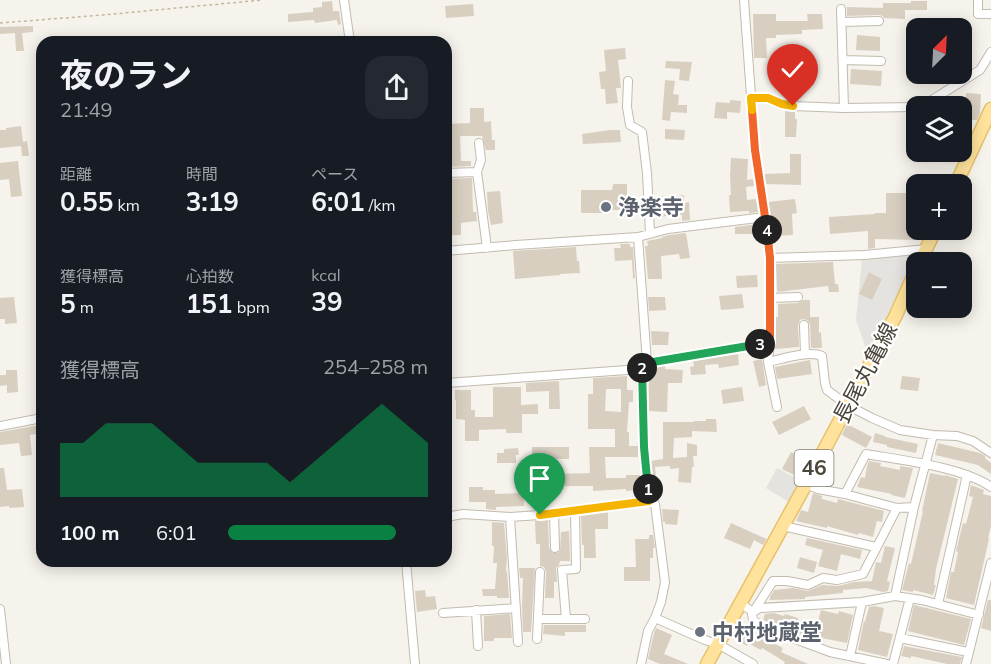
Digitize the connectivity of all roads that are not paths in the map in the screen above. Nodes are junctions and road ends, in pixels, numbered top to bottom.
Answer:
1 (344, 0) edge
2 (744, 0) edge
3 (978, 0) edge
4 (841, 9) dead end
5 (991, 14) edge
6 (879, 21) dead end
7 (842, 22) junction
8 (349, 36) edge
9 (991, 52) edge
10 (844, 60) junction
11 (881, 61) dead end
12 (628, 81) dead end
13 (751, 98) junction
14 (844, 108) junction
15 (991, 109) edge
16 (479, 143) dead end
17 (477, 172) junction
18 (452, 173) edge
19 (961, 174) edge
20 (765, 217) junction
21 (650, 233) junction
22 (638, 237) junction
23 (931, 240) edge
24 (487, 248) junction
25 (927, 249) junction
26 (452, 251) edge
27 (925, 252) edge
28 (770, 258) junction
29 (906, 292) edge
30 (798, 297) dead end
31 (770, 298) junction
32 (804, 325) dead end
33 (770, 342) junction
34 (805, 354) junction
35 (768, 362) junction
36 (644, 366) junction
37 (452, 382) edge
38 (847, 405) junction
39 (777, 407) dead end
40 (36, 419) edge
41 (0, 426) edge
42 (933, 435) junction
43 (991, 453) edge
44 (926, 465) junction
45 (967, 475) junction
46 (806, 484) junction
47 (991, 487) edge
48 (845, 494) junction
49 (649, 501) junction
50 (914, 507) junction
51 (897, 508) junction
52 (575, 510) junction
53 (554, 513) junction
54 (452, 516) edge
55 (510, 517) junction
56 (783, 526) junction
57 (876, 547) junction
58 (555, 549) dead end
59 (991, 563) edge
60 (407, 567) edge
61 (540, 572) dead end
62 (895, 596) junction
63 (910, 598) junction
64 (862, 602) junction
65 (740, 603) junction
66 (938, 604) junction
67 (516, 608) junction
68 (0, 609) edge
69 (476, 610) junction
70 (753, 612) junction
71 (443, 613) dead end
72 (979, 615) junction
73 (655, 618) junction
74 (538, 619) junction
75 (566, 619) junction
76 (585, 619) dead end
77 (900, 638) junction
78 (537, 639) dead end
79 (518, 642) dead end
80 (718, 644) junction
81 (478, 646) dead end
82 (968, 652) junction
83 (850, 656) junction
84 (6, 664) edge
85 (415, 664) edge
86 (641, 664) edge
87 (707, 664) edge
88 (753, 664) edge
89 (887, 664) edge
90 (893, 664) edge
91 (966, 664) edge

1 - 8 street
2 - 13 street
3 - 5 street
4 - 7 street
6 - 7 street
7 - 10 street
9 - 14 street
10 - 11 street
10 - 14 street
12 - 21 street
13 - 14 street
13 - 20 street
15 - 19 main road
16 - 17 street
17 - 18 street
17 - 24 street
20 - 21 street
20 - 28 street
21 - 22 street
22 - 24 street
22 - 36 street
23 - 25 main road
24 - 26 street
25 - 27 main road
25 - 28 street
28 - 31 street
29 - 38 main road, 長尾丸亀線 / 46
30 - 31 street
31 - 33 street
32 - 34 street
33 - 35 street
33 - 36 street
34 - 35 street
34 - 38 street
35 - 39 street
36 - 37 street
36 - 49 street
38 - 42 street
38 - 46 main road, 長尾丸亀線 / 46
40 - 41 street
42 - 43 street
42 - 44 street
44 - 45 street
44 - 48 street
44 - 50 street
45 - 47 street
45 - 66 street
46 - 48 street
46 - 56 main road, 長尾丸亀線 / 46
48 - 51 street
49 - 52 street
49 - 73 street
50 - 51 street
50 - 62 street
51 - 57 street
52 - 53 street
52 - 75 street
53 - 55 street
53 - 58 street
54 - 55 street
55 - 67 street
56 - 57 street
56 - 65 main road, 長尾丸亀線 / 46
57 - 70 street
59 - 72 street
60 - 85 street
61 - 74 street
62 - 63 street
62 - 64 street
63 - 66 street
63 - 77 street
64 - 70 street
64 - 83 street
65 - 70 street
65 - 80 main road, 長尾丸亀線 / 46
66 - 72 street
67 - 69 street
67 - 79 street
68 - 84 street
69 - 71 street
69 - 81 street
70 - 83 street
72 - 82 street
73 - 80 street
73 - 86 street
74 - 75 street
74 - 78 street
75 - 76 street
77 - 82 street
77 - 90 street
80 - 87 main road, 長尾丸亀線 / 46
80 - 88 street
82 - 91 street
83 - 89 street

